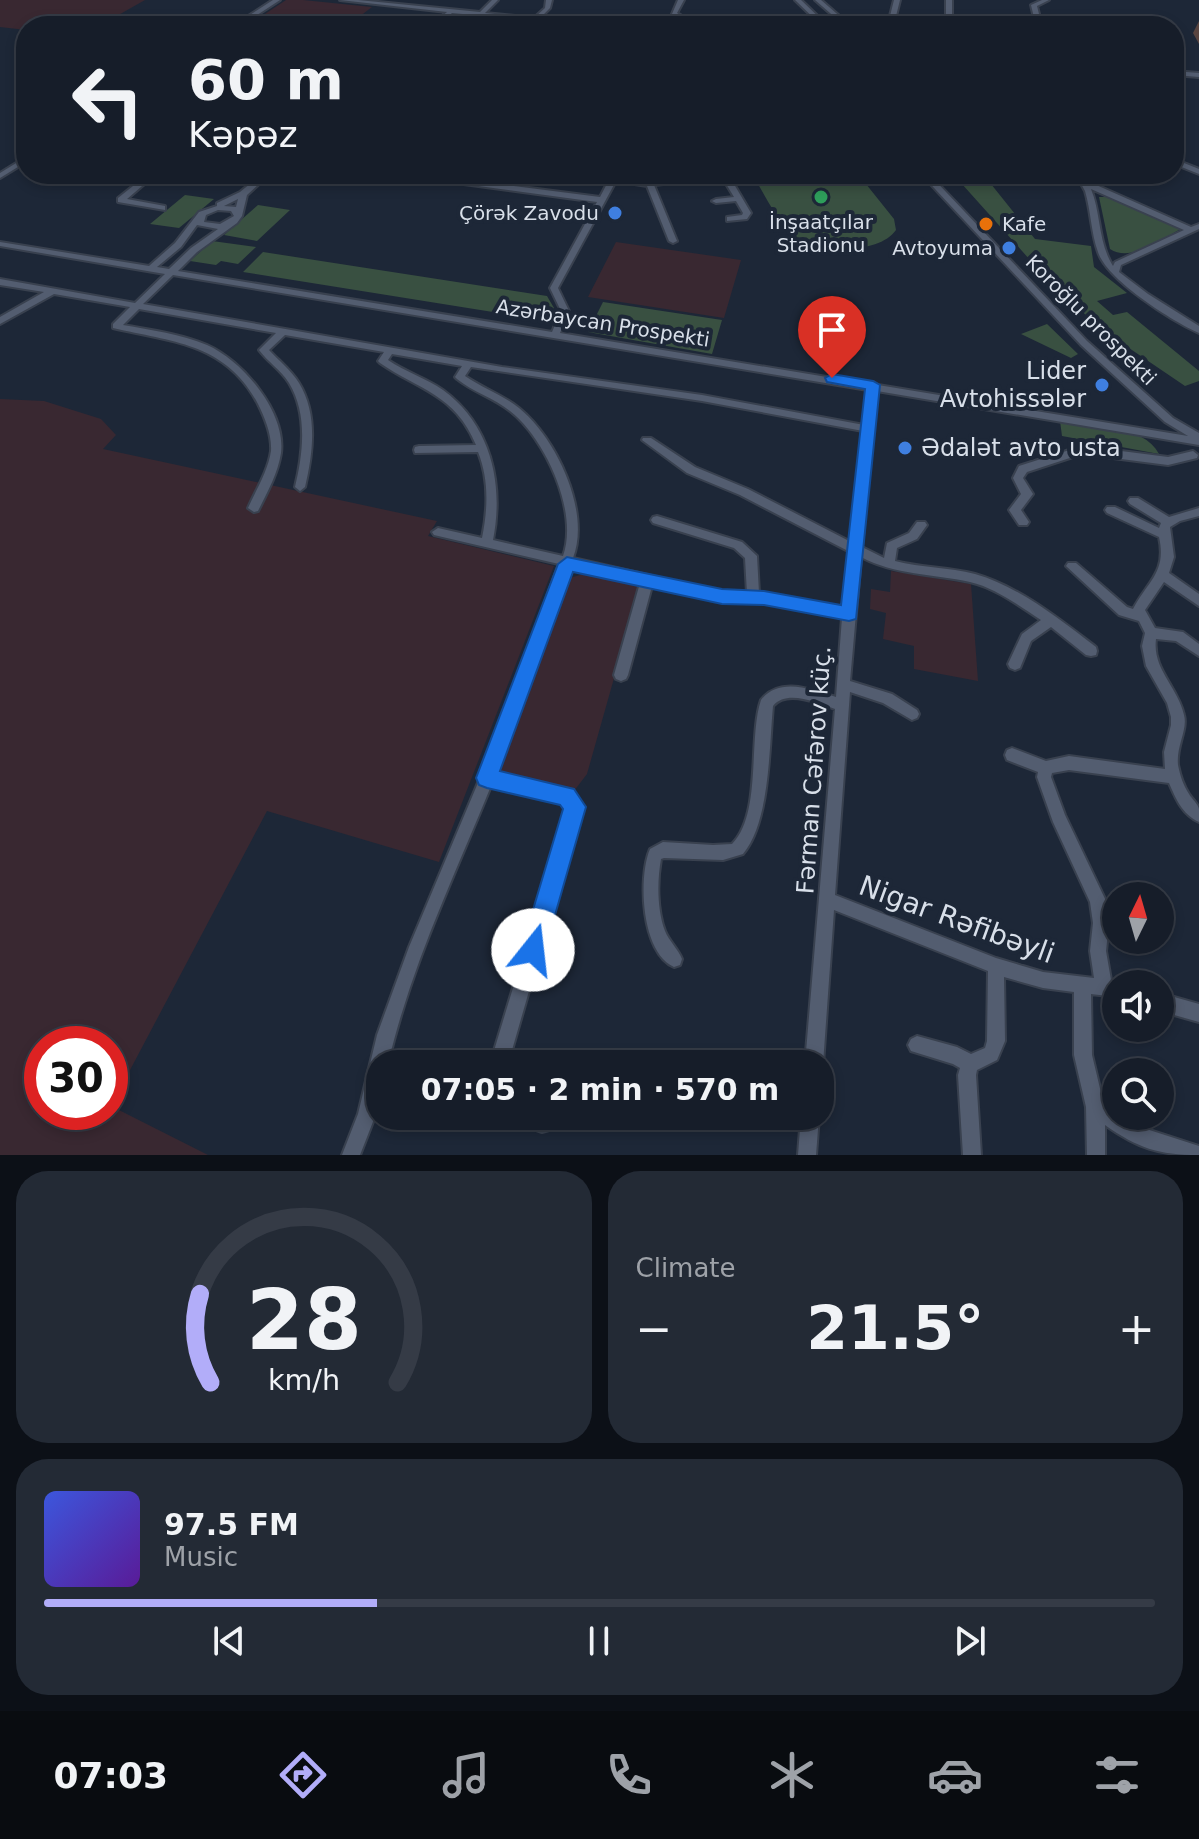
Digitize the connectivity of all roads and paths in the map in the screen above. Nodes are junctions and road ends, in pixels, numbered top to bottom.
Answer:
1 (277, 0) edge
2 (343, 0) edge
3 (428, 0) edge
4 (495, 0) edge
5 (681, 0) edge
6 (798, 0) edge
7 (818, 0) edge
8 (1046, 0) edge
9 (419, 8) junction
10 (451, 11) junction
11 (481, 14) junction
12 (252, 16) edge
13 (445, 16) edge
14 (503, 16) edge
15 (679, 16) edge
16 (815, 16) edge
17 (836, 16) edge
18 (1037, 16) edge
19 (140, 184) edge
20 (254, 184) edge
21 (480, 184) edge
22 (611, 184) edge
23 (648, 184) edge
24 (730, 184) edge
25 (934, 184) edge
26 (1085, 184) edge
27 (1088, 184) edge
28 (243, 194) junction
29 (1115, 197) junction
30 (739, 199) junction
31 (602, 200) junction
32 (1092, 200) junction
33 (716, 201) dead end
34 (162, 208) dead end
35 (209, 210) junction
36 (200, 216) junction
37 (236, 218) junction
38 (730, 219) dead end
39 (1195, 228) edge
40 (673, 241) dead end
41 (0, 244) edge
42 (1101, 246) junction
43 (1135, 257) junction
44 (151, 268) junction
45 (173, 272) junction
46 (1114, 273) junction
47 (0, 282) edge
48 (53, 291) junction
49 (138, 305) junction
50 (0, 321) edge
51 (1199, 330) edge
52 (284, 331) junction
53 (556, 333) junction
54 (390, 349) junction
55 (469, 363) junction
56 (873, 385) junction
57 (1169, 420) junction
58 (868, 429) junction
59 (1179, 437) junction
60 (647, 440) dead end
61 (1199, 440) edge
62 (482, 448) junction
63 (419, 450) dead end
64 (1196, 457) edge
65 (300, 487) dead end
66 (1134, 501) dead end
67 (254, 508) dead end
68 (1111, 510) dead end
69 (1199, 512) edge
70 (657, 520) dead end
71 (1023, 522) dead end
72 (1168, 522) junction
73 (921, 525) dead end
74 (438, 532) dead end
75 (1162, 534) junction
76 (487, 543) junction
77 (855, 551) junction
78 (567, 564) junction
79 (889, 564) junction
80 (1072, 566) dead end
81 (1162, 574) junction
82 (647, 581) junction
83 (753, 597) junction
84 (1199, 601) edge
85 (849, 614) junction
86 (1141, 617) junction
87 (1051, 620) junction
88 (1151, 633) junction
89 (1091, 651) dead end
90 (1199, 651) edge
91 (1015, 664) dead end
92 (621, 675) dead end
93 (845, 685) junction
94 (843, 705) junction
95 (912, 714) dead end
96 (1012, 755) dead end
97 (1046, 768) junction
98 (1175, 777) junction
99 (487, 778) junction
100 (1199, 815) edge
101 (828, 900) junction
102 (674, 959) dead end
103 (996, 966) junction
104 (1104, 970) edge
105 (1082, 987) junction
106 (1102, 987) edge
107 (1174, 1006) edge
108 (1199, 1013) edge
109 (917, 1045) dead end
110 (382, 1050) edge
111 (503, 1050) edge
112 (815, 1050) edge
113 (970, 1064) junction
114 (1095, 1107) junction
115 (366, 1118) edge
116 (809, 1130) edge
117 (351, 1155) edge
118 (807, 1155) edge
119 (972, 1155) edge
120 (1096, 1155) edge
121 (1199, 1155) edge

1 - 12 street
2 - 9 street
3 - 9 street
4 - 11 street
5 - 15 street
6 - 16 street
7 - 17 street
8 - 18 street
9 - 10 street
10 - 11 street
10 - 13 street
11 - 14 street
19 - 34 street
20 - 28 street
21 - 31 street
22 - 31 street
23 - 40 street
24 - 30 street
25 - 57 street, Koroğlu prospekti
26 - 32 street
27 - 29 street
28 - 35 street
28 - 37 street
29 - 32 street
29 - 39 street
30 - 33 street
30 - 38 street
31 - 53 street
32 - 42 street
35 - 36 street
35 - 37 street
36 - 37 street
36 - 44 street
37 - 45 street
39 - 43 street
41 - 44 street, Azərbaycan Prospekti
42 - 43 street
42 - 46 street
43 - 46 street
44 - 45 street, Azərbaycan Prospekti
45 - 49 street
45 - 53 street, Azərbaycan Prospekti
46 - 51 street
47 - 48 street
48 - 49 street
48 - 50 street
49 - 52 street
49 - 67 street
52 - 54 street
52 - 65 street
53 - 56 street, Azərbaycan Prospekti
54 - 55 street
54 - 62 street
55 - 58 street
55 - 78 street
56 - 58 street, Fərman Cəfərov küç.
56 - 59 street, Azərbaycan Prospekti
57 - 59 street
57 - 61 street
58 - 77 street, Fərman Cəfərov küç.
59 - 61 street, Azərbaycan Prospekti
59 - 64 street
60 - 77 street
62 - 63 street
62 - 76 street
64 - 71 street
66 - 72 street
68 - 75 street
69 - 72 street
70 - 83 street
72 - 75 street
73 - 79 street
74 - 76 street
75 - 81 street
76 - 78 street
77 - 79 street
77 - 85 street, Fərman Cəfərov küç.
78 - 82 street
78 - 99 street
79 - 87 street
80 - 86 street
81 - 84 street
81 - 86 street
82 - 83 street
82 - 92 street
83 - 85 street
85 - 93 street, Fərman Cəfərov küç.
86 - 88 street
87 - 89 street
87 - 91 street
88 - 90 street
88 - 98 street
93 - 94 street, Fərman Cəfərov küç.
93 - 95 street
94 - 101 street, Fərman Cəfərov küç.
94 - 102 street
96 - 97 street
97 - 98 street
97 - 104 street
98 - 100 street
99 - 110 street
99 - 111 street
101 - 103 street, Nigar Rəfibəyli
101 - 112 street, Fərman Cəfərov küç.
103 - 105 street, Nigar Rəfibəyli
103 - 113 street
105 - 106 street, Nigar Rəfibəyli
105 - 114 street
107 - 108 street
109 - 113 street
113 - 119 street
114 - 120 street
114 - 121 street
115 - 117 street
116 - 118 street

